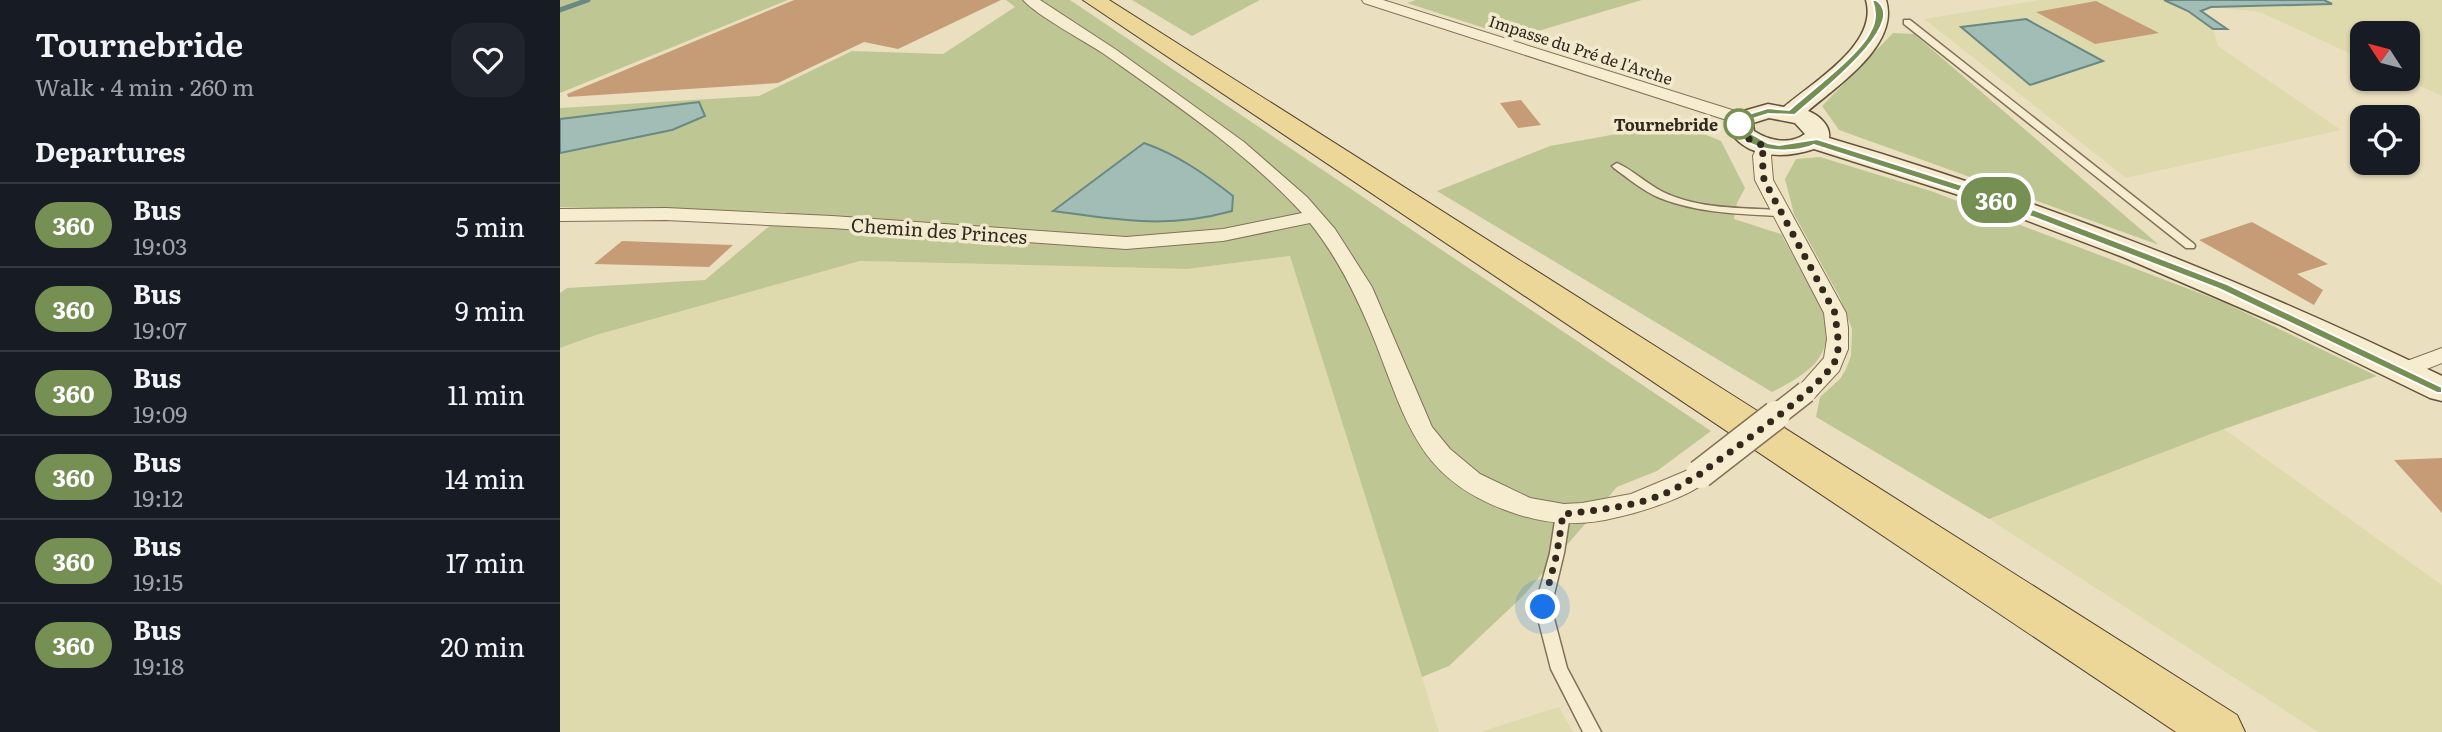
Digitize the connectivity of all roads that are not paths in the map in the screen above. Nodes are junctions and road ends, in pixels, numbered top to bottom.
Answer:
1 (1030, 0) edge
2 (1094, 0) edge
3 (1369, 0) edge
4 (1876, 0) edge
5 (1907, 22) dead end
6 (1791, 113) junction
7 (1742, 119) junction
8 (1813, 141) junction
9 (1765, 146) junction
10 (1617, 166) dead end
11 (1780, 213) junction
12 (560, 215) edge
13 (1315, 216) junction
14 (2190, 246) dead end
15 (2442, 355) edge
16 (2404, 370) junction
17 (2442, 390) edge
18 (1563, 514) junction
19 (1592, 732) edge
20 (2220, 732) edge

1 - 13 street
2 - 20 main road
3 - 7 street, Impasse du Pré de l'Arche
4 - 6 main road
5 - 14 lane
6 - 7 main road
6 - 8 main road
7 - 9 main road
8 - 9 main road
8 - 16 main road
9 - 11 street
10 - 11 lane
11 - 18 street, bridge
12 - 13 street, Chemin des Princes
13 - 18 street
15 - 16 street
16 - 17 main road
18 - 19 lane

